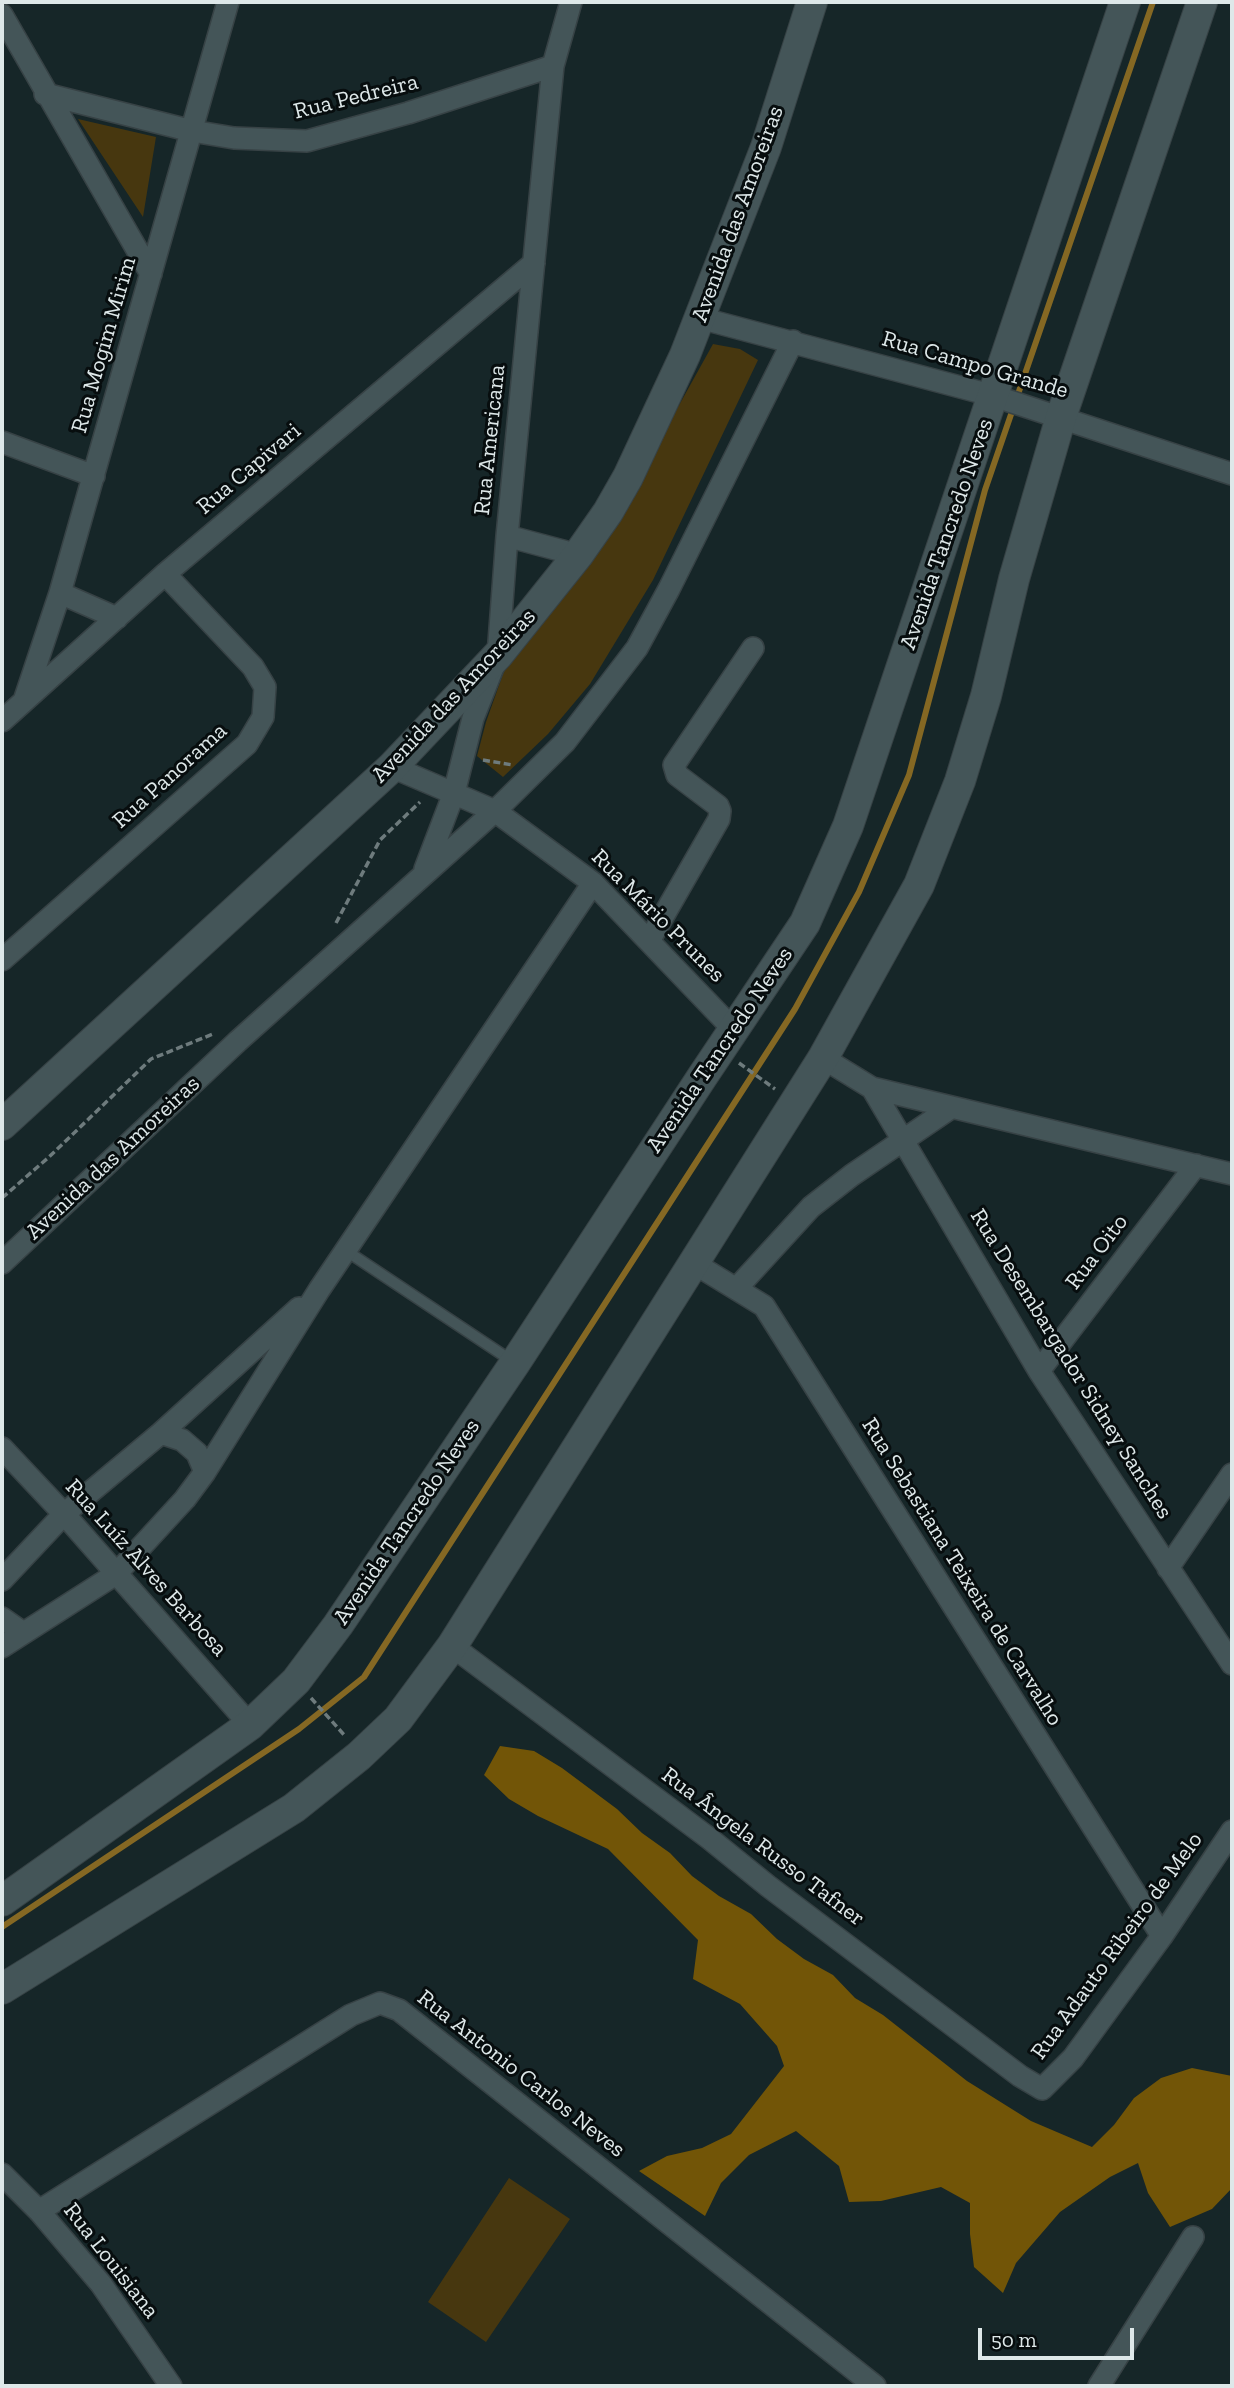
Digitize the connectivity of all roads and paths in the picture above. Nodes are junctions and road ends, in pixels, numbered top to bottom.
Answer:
1 (228, 2) edge
2 (570, 2) edge
3 (811, 2) edge
4 (1125, 2) edge
5 (1202, 2) edge
6 (2, 15) edge
7 (553, 66) junction
8 (46, 94) junction
9 (192, 131) junction
10 (534, 262) junction
11 (151, 274) junction
12 (700, 318) junction
13 (793, 341) junction
14 (999, 398) junction
15 (1053, 414) junction
16 (2, 443) edge
17 (1232, 474) edge
18 (94, 476) junction
19 (507, 536) junction
20 (578, 555) junction
21 (165, 574) junction
22 (61, 593) junction
23 (117, 618) junction
24 (754, 648) dead end
25 (498, 655) junction
26 (24, 701) junction
27 (2, 722) edge
28 (462, 756) junction
29 (393, 767) junction
30 (526, 780) junction
31 (433, 784) junction
32 (454, 793) junction
33 (495, 811) junction
34 (423, 874) junction
35 (593, 883) junction
36 (327, 931) dead end
37 (649, 941) junction
38 (2, 960) edge
39 (734, 1030) junction
40 (215, 1033) dead end
41 (823, 1058) junction
42 (734, 1060) dead end
43 (769, 1084) dead end
44 (872, 1088) junction
45 (952, 1107) junction
46 (2, 1125) edge
47 (902, 1139) junction
48 (1196, 1166) junction
49 (1232, 1174) edge
50 (2, 1198) edge
51 (345, 1250) junction
52 (692, 1262) junction
53 (2, 1263) edge
54 (736, 1289) junction
55 (318, 1290) junction
56 (515, 1363) junction
57 (1039, 1371) junction
58 (161, 1433) junction
59 (2, 1448) edge
60 (205, 1472) junction
61 (1232, 1474) edge
62 (64, 1514) junction
63 (1168, 1568) junction
64 (116, 1574) junction
65 (2, 1580) edge
66 (2, 1618) edge
67 (22, 1632) junction
68 (452, 1646) junction
69 (2, 1647) edge
70 (1232, 1664) edge
71 (302, 1689) dead end
72 (250, 1725) junction
73 (339, 1727) dead end
74 (1232, 1831) edge
75 (2, 1901) edge
76 (1162, 1936) junction
77 (2, 1989) edge
78 (1042, 2089) joint
79 (2, 2174) edge
80 (39, 2211) junction
81 (1193, 2237) dead end
82 (171, 2386) edge
83 (876, 2386) edge
84 (1099, 2386) edge

1 - 9 street, Rua Mogim Mirim
2 - 7 street, Rua Americana
3 - 12 main road, Avenida das Amoreiras
4 - 14 main road, Avenida Tancredo Neves
5 - 15 main road
6 - 8 street
7 - 9 street, Rua Pedreira
7 - 10 street, Rua Americana
8 - 9 street, Rua Pedreira
8 - 11 street
9 - 11 street, Rua Mogim Mirim
10 - 19 street, Rua Americana
10 - 21 street, Rua Capivari
11 - 18 street, Rua Mogim Mirim
12 - 13 street, Rua Campo Grande
12 - 20 main road, Avenida das Amoreiras
13 - 14 street, Rua Campo Grande
13 - 30 street, Avenida das Amoreiras
14 - 15 street, Rua Campo Grande
14 - 39 main road, Avenida Tancredo Neves
15 - 17 street, Rua Campo Grande
15 - 41 main road
16 - 18 street
18 - 22 street, Rua Mogim Mirim
19 - 20 street
19 - 25 street, Rua Americana
20 - 25 main road, Avenida das Amoreiras
21 - 23 street, Rua Capivari
21 - 38 street, Rua Panorama
22 - 23 street
22 - 26 street, Rua Mogim Mirim
23 - 26 street, Rua Capivari
24 - 37 street
25 - 28 street, Rua Americana
25 - 29 main road, Avenida das Amoreiras
26 - 27 street, Rua Capivari
28 - 30 path
28 - 32 street, Rua Americana
29 - 31 street, Rua Mário Prunes
29 - 46 main road, Avenida das Amoreiras
30 - 33 street, Avenida das Amoreiras
31 - 32 street, Rua Mário Prunes
31 - 36 path
32 - 33 street, Rua Mário Prunes
32 - 34 street, Rua Americana
33 - 34 street, Avenida das Amoreiras
33 - 35 street, Rua Mário Prunes
34 - 53 street, Avenida das Amoreiras
35 - 37 street, Rua Mário Prunes
35 - 51 street
37 - 39 street, Rua Mário Prunes
39 - 56 main road, Avenida Tancredo Neves
40 - 50 path
41 - 44 street
41 - 52 main road
42 - 43 path
44 - 45 street
44 - 47 street, Rua Desembargador Sidney Sanches
45 - 47 street
45 - 48 street
47 - 54 street
47 - 57 street, Rua Desembargador Sidney Sanches
48 - 49 street
48 - 57 street, Rua Oito
51 - 55 street
51 - 56 lane
52 - 54 street, Rua Sebastiana Teixeira de Carvalho
52 - 68 main road
54 - 76 street, Rua Sebastiana Teixeira de Carvalho
55 - 58 street
55 - 60 street
56 - 72 main road, Avenida Tancredo Neves
57 - 63 street, Rua Desembargador Sidney Sanches
58 - 60 street
58 - 62 street
59 - 62 street, Rua Luíz Alves Barbosa
60 - 64 street
61 - 63 street
62 - 64 street, Rua Luíz Alves Barbosa
62 - 65 street
63 - 70 street, Rua Desembargador Sidney Sanches
64 - 67 street
64 - 72 street, Rua Luíz Alves Barbosa
66 - 67 street
67 - 69 street
68 - 77 main road
68 - 78 street, Rua Ângela Russo Tafner
71 - 73 path
72 - 75 main road, Avenida Tancredo Neves
74 - 76 street, Rua Adauto Ribeiro de Melo
76 - 78 street, Rua Adauto Ribeiro de Melo
79 - 80 street, Rua Louisiana
80 - 82 street, Rua Louisiana
80 - 83 street, Rua Antonio Carlos Neves
81 - 84 street

